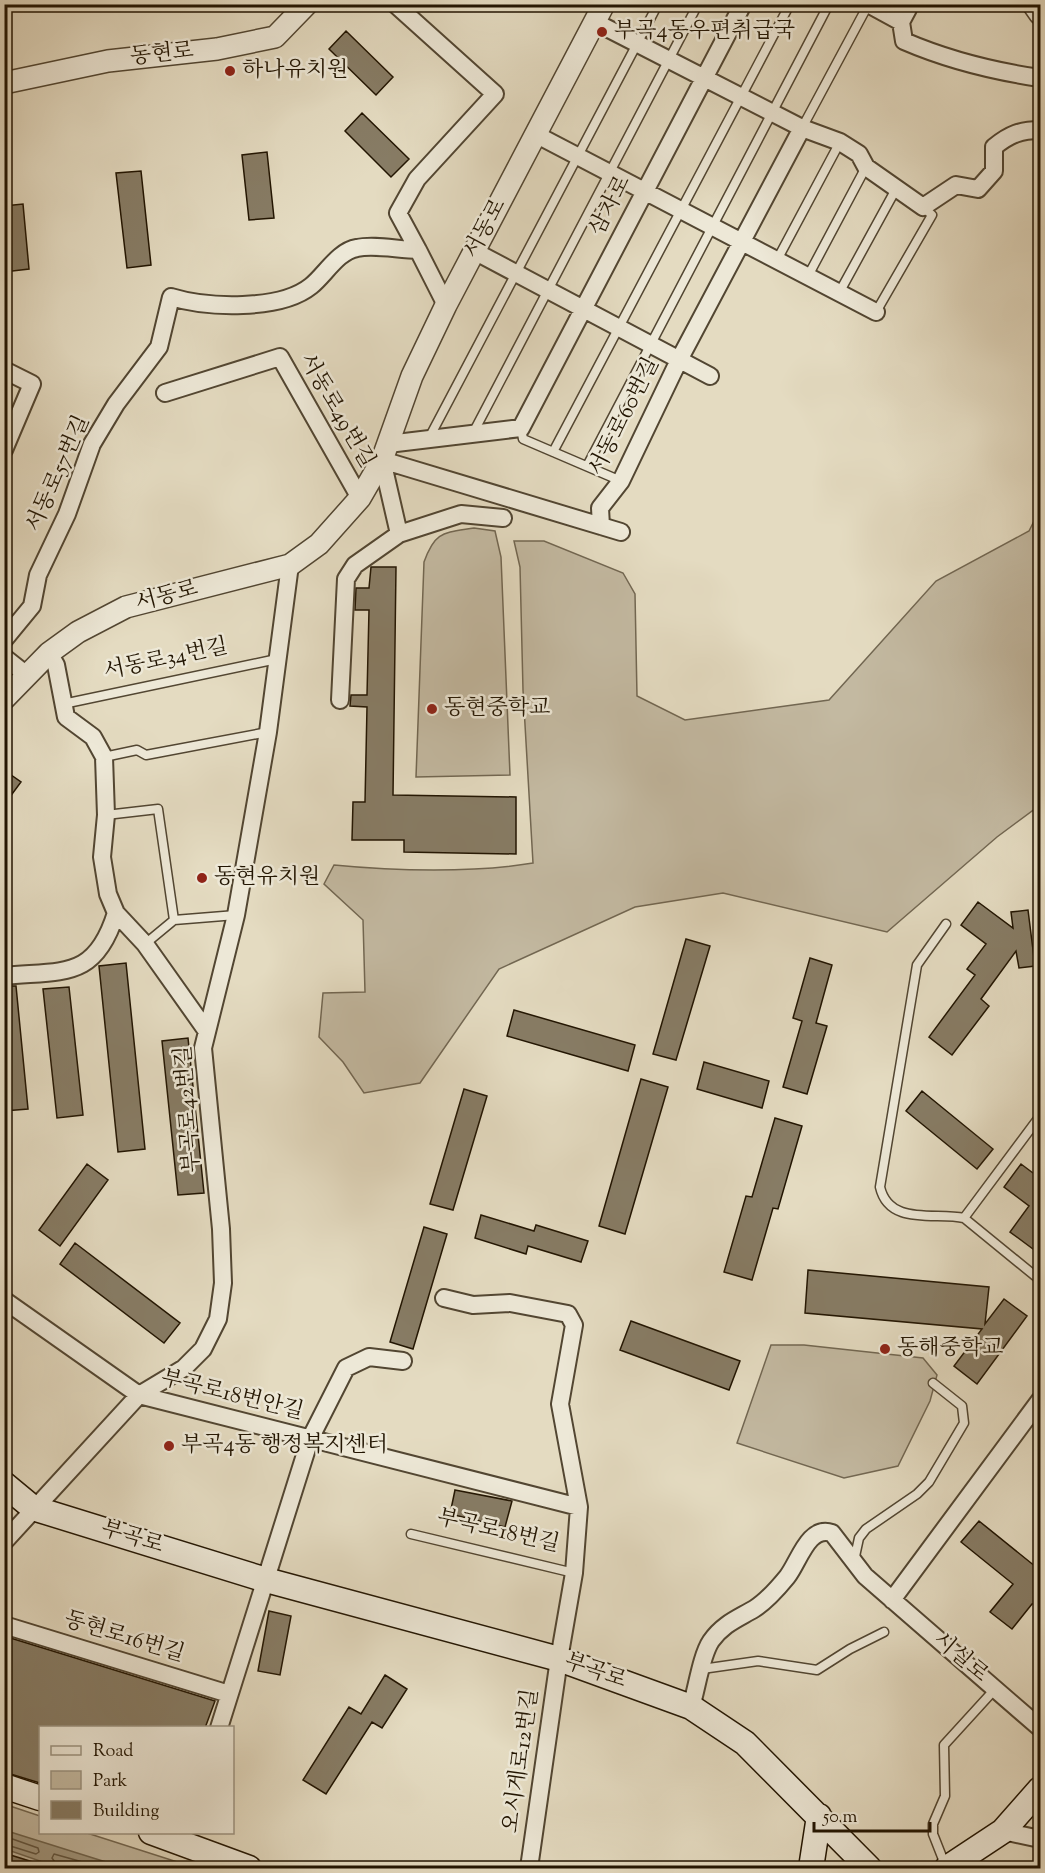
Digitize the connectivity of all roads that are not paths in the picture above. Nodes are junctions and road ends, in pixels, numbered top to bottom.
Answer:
1 (307, 4) edge
2 (395, 4) edge
3 (657, 4) edge
4 (698, 4) edge
5 (743, 4) edge
6 (790, 4) edge
7 (829, 4) edge
8 (905, 4) edge
9 (1033, 4) edge
10 (868, 5) edge
11 (599, 13) edge
12 (1041, 14) edge
13 (901, 22) junction
14 (637, 43) junction
15 (668, 60) junction
16 (703, 77) junction
17 (1041, 78) edge
18 (4, 83) edge
19 (741, 97) junction
20 (772, 113) junction
21 (802, 128) junction
22 (1041, 130) edge
23 (536, 134) junction
24 (840, 142) junction
25 (578, 157) junction
26 (866, 167) junction
27 (608, 173) junction
28 (896, 189) junction
29 (644, 191) junction
30 (923, 207) junction
31 (680, 210) junction
32 (713, 227) junction
33 (741, 242) junction
34 (418, 250) junction
35 (474, 251) junction
36 (777, 260) junction
37 (516, 273) junction
38 (808, 276) junction
39 (547, 290) junction
40 (839, 292) junction
41 (446, 305) junction
42 (583, 309) junction
43 (876, 312) joint
44 (619, 328) junction
45 (650, 344) junction
46 (679, 360) junction
47 (4, 370) edge
48 (710, 376) dead end
49 (165, 393) dead end
50 (521, 428) junction
51 (471, 435) junction
52 (428, 440) junction
53 (4, 450) edge
54 (385, 452) junction
55 (553, 452) junction
56 (586, 466) junction
57 (621, 481) junction
58 (360, 498) junction
59 (503, 518) dead end
60 (601, 526) junction
61 (621, 532) dead end
62 (399, 534) junction
63 (290, 564) junction
64 (4, 640) edge
65 (49, 653) junction
66 (4, 657) edge
67 (277, 659) junction
68 (28, 675) junction
69 (4, 699) edge
70 (340, 700) dead end
71 (63, 704) junction
72 (268, 732) junction
73 (104, 758) junction
74 (106, 815) junction
75 (116, 913) junction
76 (236, 915) junction
77 (174, 920) junction
78 (946, 924) dead end
79 (145, 944) junction
80 (4, 976) edge
81 (206, 1030) junction
82 (1041, 1116) edge
83 (964, 1218) junction
84 (1041, 1280) edge
85 (444, 1298) dead end
86 (4, 1300) edge
87 (403, 1361) dead end
88 (933, 1383) dead end
89 (139, 1395) junction
90 (1041, 1400) edge
91 (310, 1439) junction
92 (4, 1484) edge
93 (579, 1507) junction
94 (33, 1508) junction
95 (411, 1534) dead end
96 (4, 1542) edge
97 (854, 1562) junction
98 (574, 1573) junction
99 (266, 1580) junction
100 (892, 1600) junction
101 (4, 1625) edge
102 (884, 1632) dead end
103 (559, 1659) junction
104 (702, 1669) junction
105 (996, 1688) junction
106 (229, 1694) junction
107 (691, 1707) junction
108 (220, 1726) edge
109 (1041, 1728) edge
110 (4, 1786) edge
111 (1041, 1789) edge
112 (39, 1798) edge
113 (819, 1816) junction
114 (1003, 1831) junction
115 (158, 1834) edge
116 (184, 1838) edge
117 (1041, 1839) edge
118 (249, 1869) edge
119 (529, 1869) edge
120 (811, 1869) edge
121 (868, 1869) edge
122 (947, 1869) edge

1 - 18 street, 동현로
2 - 34 street
3 - 14 lane
4 - 15 lane
5 - 16 street, 삼차로
6 - 19 lane, 서동로60번길
7 - 20 lane, 서동로60번길
8 - 13 street
9 - 12 street
10 - 13 street
10 - 21 lane
11 - 14 street
11 - 23 street, 서동로
13 - 17 street
14 - 15 street
14 - 25 lane
15 - 16 street
15 - 27 lane
16 - 19 street
16 - 29 street, 삼차로
19 - 20 street
19 - 31 lane, 서동로60번길
20 - 21 street
20 - 32 lane, 서동로60번길
21 - 24 street
21 - 33 street, 서동로60번길
22 - 30 street
23 - 25 street
23 - 35 street, 서동로
24 - 26 street
24 - 36 lane
25 - 27 street
25 - 37 lane
26 - 28 street
26 - 38 lane
27 - 29 street
27 - 39 lane
28 - 30 street
28 - 40 lane
29 - 31 street
29 - 42 street, 삼차로
30 - 43 lane
31 - 32 street
31 - 44 lane, 서동로60번길
32 - 33 street
32 - 45 lane, 서동로60번길
33 - 36 street
33 - 46 street, 서동로60번길
34 - 41 street
34 - 64 street, 서동로57번길
35 - 37 street, 서동로60번길
35 - 41 street, 서동로
36 - 38 street
37 - 39 street, 서동로60번길
37 - 52 lane
38 - 40 street
39 - 42 street, 서동로60번길
39 - 51 lane
40 - 43 street
41 - 54 street, 서동로
42 - 44 street, 서동로60번길
42 - 50 street, 삼차로
44 - 45 street, 서동로60번길
44 - 55 lane, 서동로60번길
45 - 46 street, 서동로60번길
45 - 56 lane, 서동로60번길
46 - 48 street, 서동로60번길
46 - 57 street, 서동로60번길
47 - 53 street
49 - 58 street, 서동로49번길
50 - 51 street
50 - 55 lane
51 - 52 street
52 - 54 street
54 - 58 street, 서동로
54 - 60 street
54 - 62 street
55 - 56 lane
56 - 57 lane
57 - 60 street, 서동로60번길
58 - 63 street, 서동로
59 - 62 street
60 - 61 street
62 - 70 street
63 - 65 street, 서동로
63 - 67 street, 부곡로42번길
65 - 68 street, 서동로
65 - 71 street
66 - 68 street
67 - 71 lane, 서동로34번길
67 - 72 street, 부곡로42번길
68 - 69 street, 서동로
71 - 73 street
72 - 73 lane
72 - 76 street, 부곡로42번길
73 - 74 street
74 - 75 street
74 - 77 lane
75 - 79 street
75 - 80 street
76 - 77 lane
76 - 81 street, 부곡로42번길
77 - 79 lane
78 - 83 lane
79 - 81 street
81 - 89 street, 부곡로42번길
82 - 83 lane
83 - 84 lane
85 - 93 street, 부곡로18번길
86 - 89 street, 부곡로18번안길
87 - 91 street
88 - 97 lane
89 - 91 street, 부곡로18번안길
89 - 94 street, 부곡로42번길
90 - 100 street
91 - 93 street, 부곡로18번안길
91 - 99 street
92 - 94 main road, 부곡로
93 - 98 street, 부곡로18번길
94 - 96 street, 부곡로42번길
94 - 99 main road, 부곡로
95 - 98 lane, 부곡로18번길
97 - 100 street, 시실로
97 - 104 street, 시실로
98 - 103 street, 부곡로18번길
99 - 103 main road, 부곡로
99 - 106 street
100 - 105 street, 시실로
101 - 106 street, 동현로16번길
102 - 104 lane
103 - 107 main road, 부곡로
103 - 119 street, 오시게로12번길
104 - 107 street
105 - 109 street
105 - 122 lane, 시실로
106 - 108 street
107 - 113 main road, 부곡로
110 - 112 main road
111 - 114 main road, 시실로
113 - 120 main road
113 - 121 main road, 부곡로
114 - 117 street
114 - 122 main road, 시실로
115 - 116 main road
116 - 118 main road

